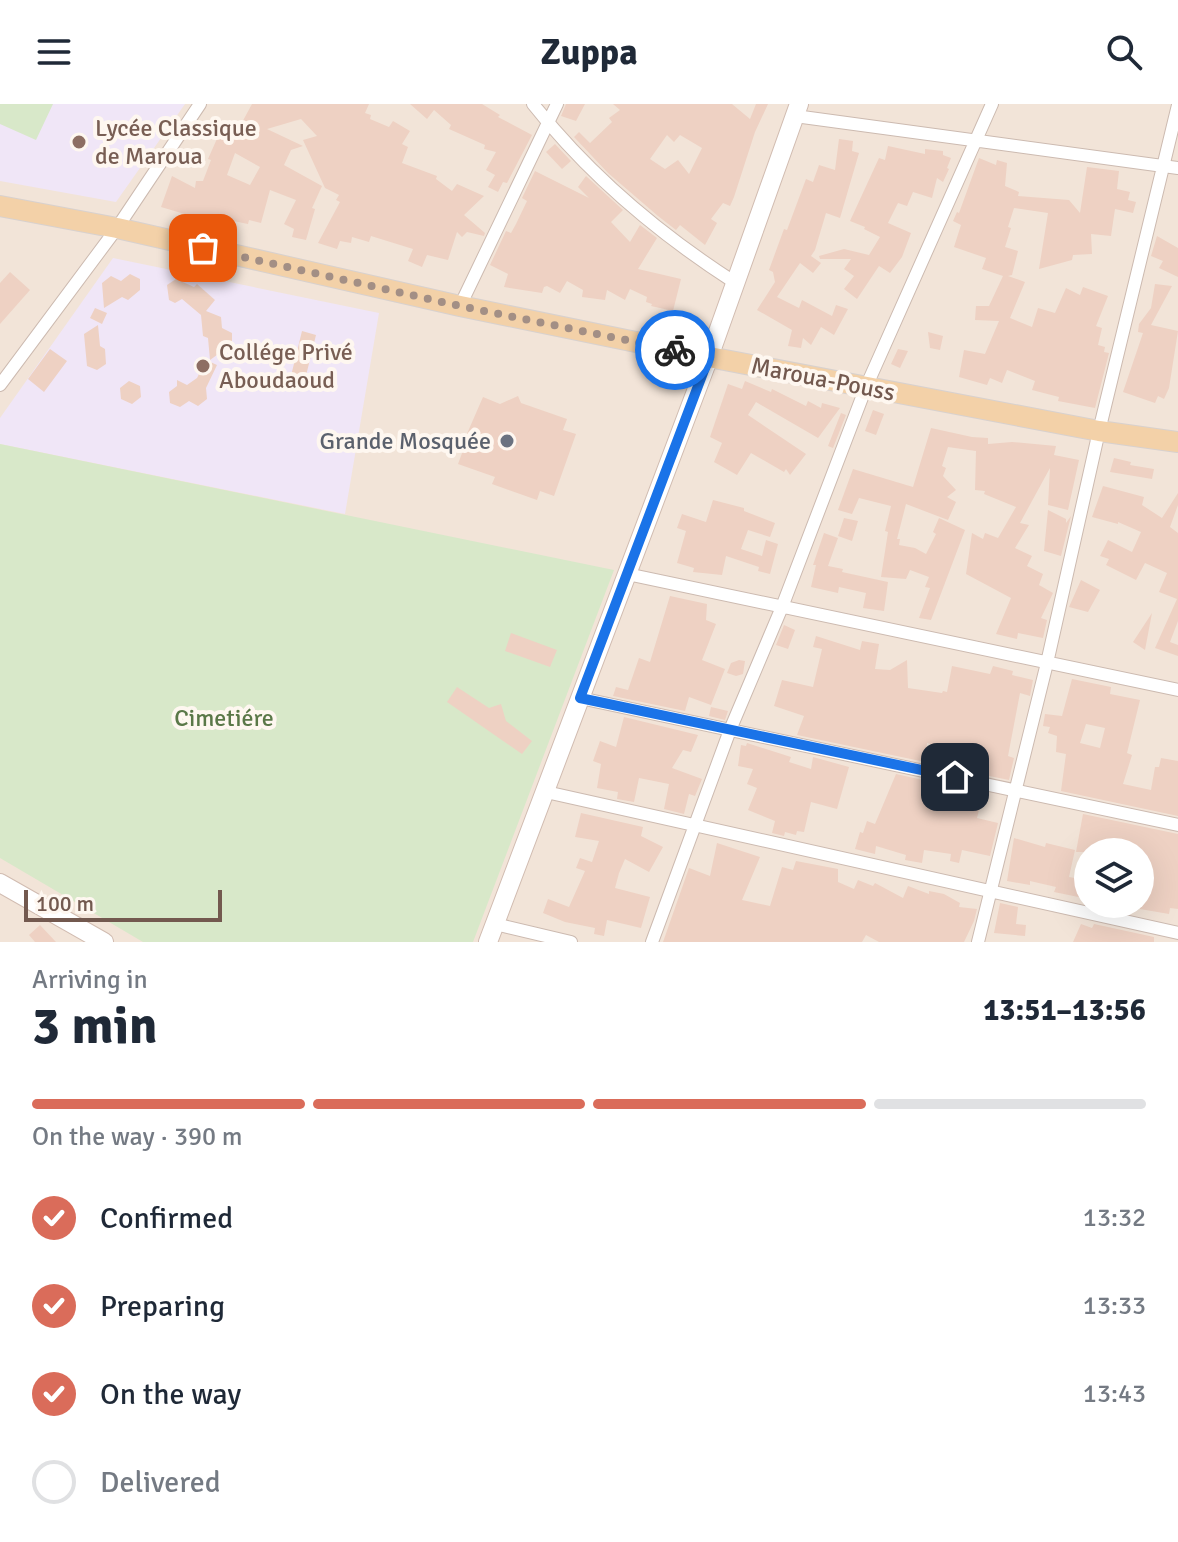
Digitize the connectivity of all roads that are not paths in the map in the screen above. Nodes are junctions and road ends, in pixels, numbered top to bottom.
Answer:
1 (200, 104) edge
2 (533, 104) edge
3 (557, 104) edge
4 (992, 104) edge
5 (1178, 105) edge
6 (797, 110) edge
7 (548, 122) junction
8 (975, 141) junction
9 (1171, 167) edge
10 (0, 206) edge
11 (117, 228) junction
12 (734, 282) junction
13 (460, 306) junction
14 (709, 357) junction
15 (0, 385) edge
16 (866, 387) junction
17 (1099, 431) junction
18 (1178, 442) edge
19 (627, 574) junction
20 (782, 607) junction
21 (1047, 663) junction
22 (1178, 690) edge
23 (580, 698) junction
24 (730, 730) junction
25 (1015, 790) junction
26 (546, 792) junction
27 (1178, 825) edge
28 (696, 827) junction
29 (0, 883) edge
30 (989, 889) junction
31 (491, 933) edge
32 (1178, 933) edge
33 (104, 942) edge
34 (571, 942) edge
35 (652, 942) edge
36 (978, 942) edge

1 - 11 street
2 - 7 street
3 - 7 street
4 - 8 street
5 - 9 street
6 - 8 street
6 - 12 main road
7 - 12 street
7 - 13 street
8 - 9 street
8 - 16 street
9 - 17 street
10 - 11 main road, Maroua-Pouss
11 - 13 main road, Maroua-Pouss
11 - 15 street
12 - 14 main road
13 - 14 main road, Maroua-Pouss
14 - 16 main road, Maroua-Pouss
14 - 19 main road
16 - 17 main road, Maroua-Pouss
16 - 20 street
17 - 18 main road, Maroua-Pouss
17 - 21 street
19 - 20 street
19 - 23 main road
20 - 21 street
20 - 24 street
21 - 22 street
21 - 25 street
23 - 24 street
23 - 26 main road
24 - 25 street
24 - 28 street
25 - 27 street
25 - 30 street
26 - 28 street
26 - 31 main road
28 - 30 street
28 - 35 street
29 - 33 main road
30 - 32 street
30 - 36 street
31 - 34 street

